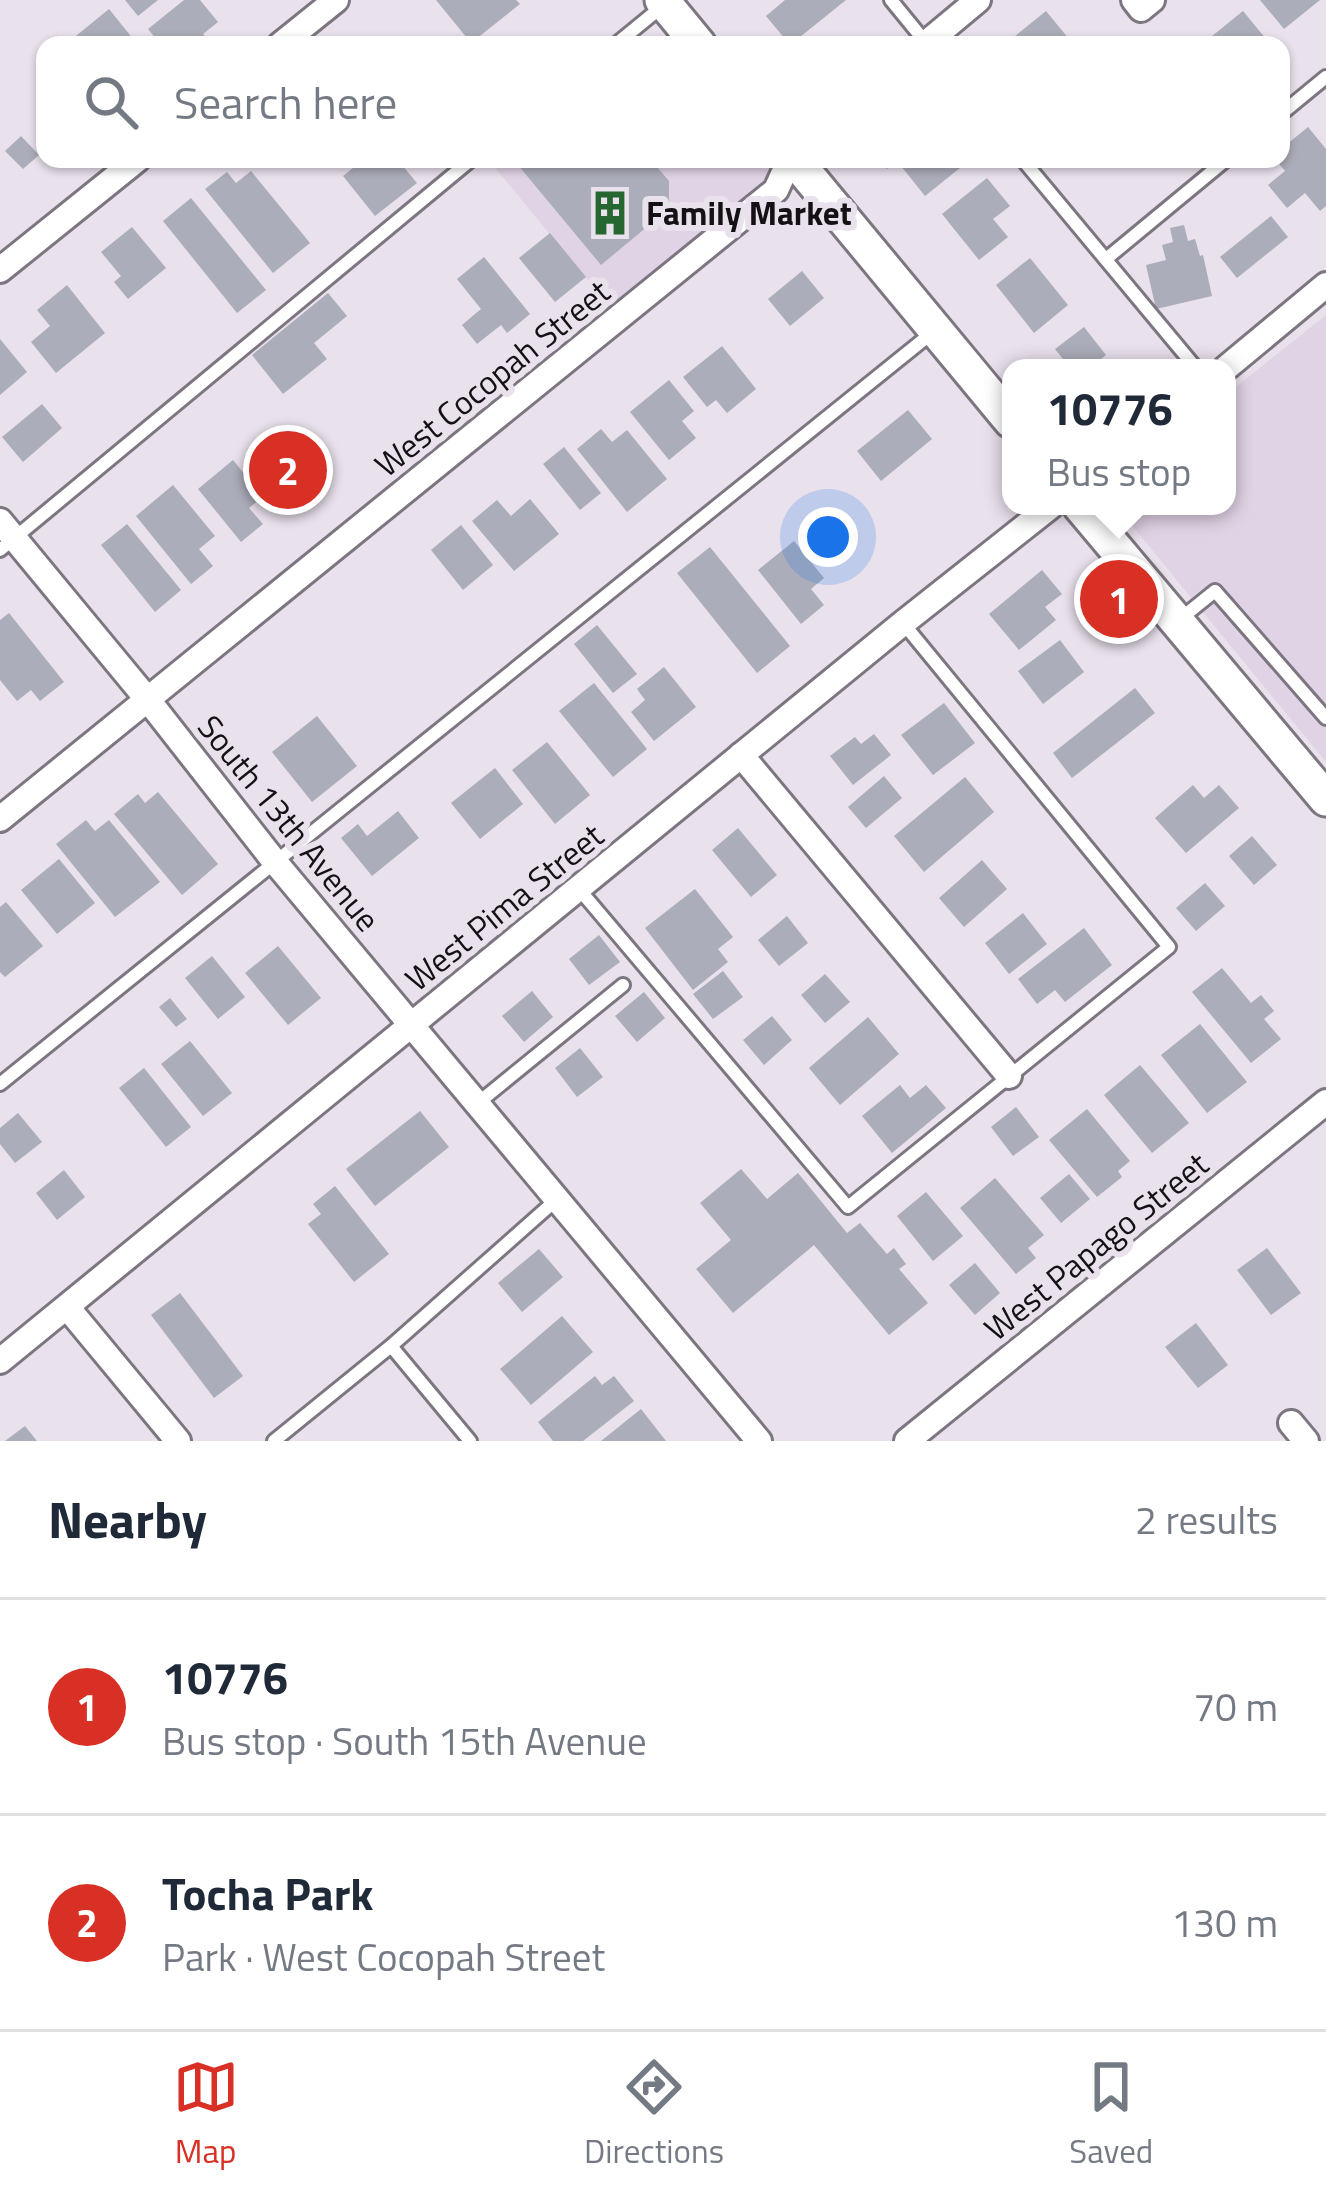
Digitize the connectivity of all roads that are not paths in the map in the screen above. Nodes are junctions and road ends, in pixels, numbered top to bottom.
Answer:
1 (336, 0) edge
2 (891, 0) edge
3 (978, 0) edge
4 (664, 2) edge
5 (291, 36) edge
6 (625, 36) edge
7 (692, 36) edge
8 (920, 36) edge
9 (935, 36) edge
10 (1326, 76) edge
11 (1290, 106) edge
12 (127, 168) edge
13 (461, 168) edge
14 (787, 168) edge
15 (800, 168) edge
16 (1030, 168) edge
17 (1215, 168) edge
18 (1106, 259) junction
19 (0, 270) edge
20 (1326, 285) edge
21 (936, 330) junction
22 (1189, 359) edge
23 (1236, 360) edge
24 (1002, 411) edge
25 (1040, 515) edge
26 (1088, 515) edge
27 (5, 536) edge
28 (1177, 622) junction
29 (902, 623) junction
30 (148, 700) junction
31 (1326, 718) edge
32 (741, 755) junction
33 (1326, 799) edge
34 (0, 819) edge
35 (275, 862) junction
36 (578, 888) junction
37 (623, 985) dead end
38 (412, 1025) junction
39 (1009, 1076) junction
40 (0, 1084) edge
41 (1326, 1102) edge
42 (477, 1104) junction
43 (556, 1199) junction
44 (67, 1306) junction
45 (392, 1346) junction
46 (0, 1361) edge
47 (178, 1441) edge
48 (274, 1441) edge
49 (470, 1441) edge
50 (759, 1441) edge
51 (907, 1441) edge

1 - 5 street
2 - 8 lane
3 - 9 street
4 - 6 lane
4 - 7 main road
10 - 11 lane
12 - 19 street
13 - 27 lane
14 - 30 street, West Cocopah Street
15 - 21 main road
16 - 18 lane
17 - 18 lane
18 - 22 lane
20 - 23 street
21 - 24 main road
21 - 35 lane
25 - 29 street, West Pima Street
26 - 28 main road
27 - 30 street, South 13th Avenue
28 - 31 lane
28 - 33 main road
29 - 32 street, West Pima Street
29 - 39 lane
30 - 34 street, West Cocopah Street
30 - 35 street, South 13th Avenue
32 - 36 street, West Pima Street
32 - 39 street
35 - 38 street, South 13th Avenue
35 - 40 lane
36 - 38 street, West Pima Street
36 - 39 lane
37 - 42 lane
38 - 42 street, South 13th Avenue
38 - 44 street, West Pima Street
41 - 51 street, West Papago Street
42 - 43 street, South 13th Avenue
43 - 45 lane
43 - 50 street, South 13th Avenue
44 - 46 street, West Pima Street
44 - 47 street
45 - 48 lane
45 - 49 lane

